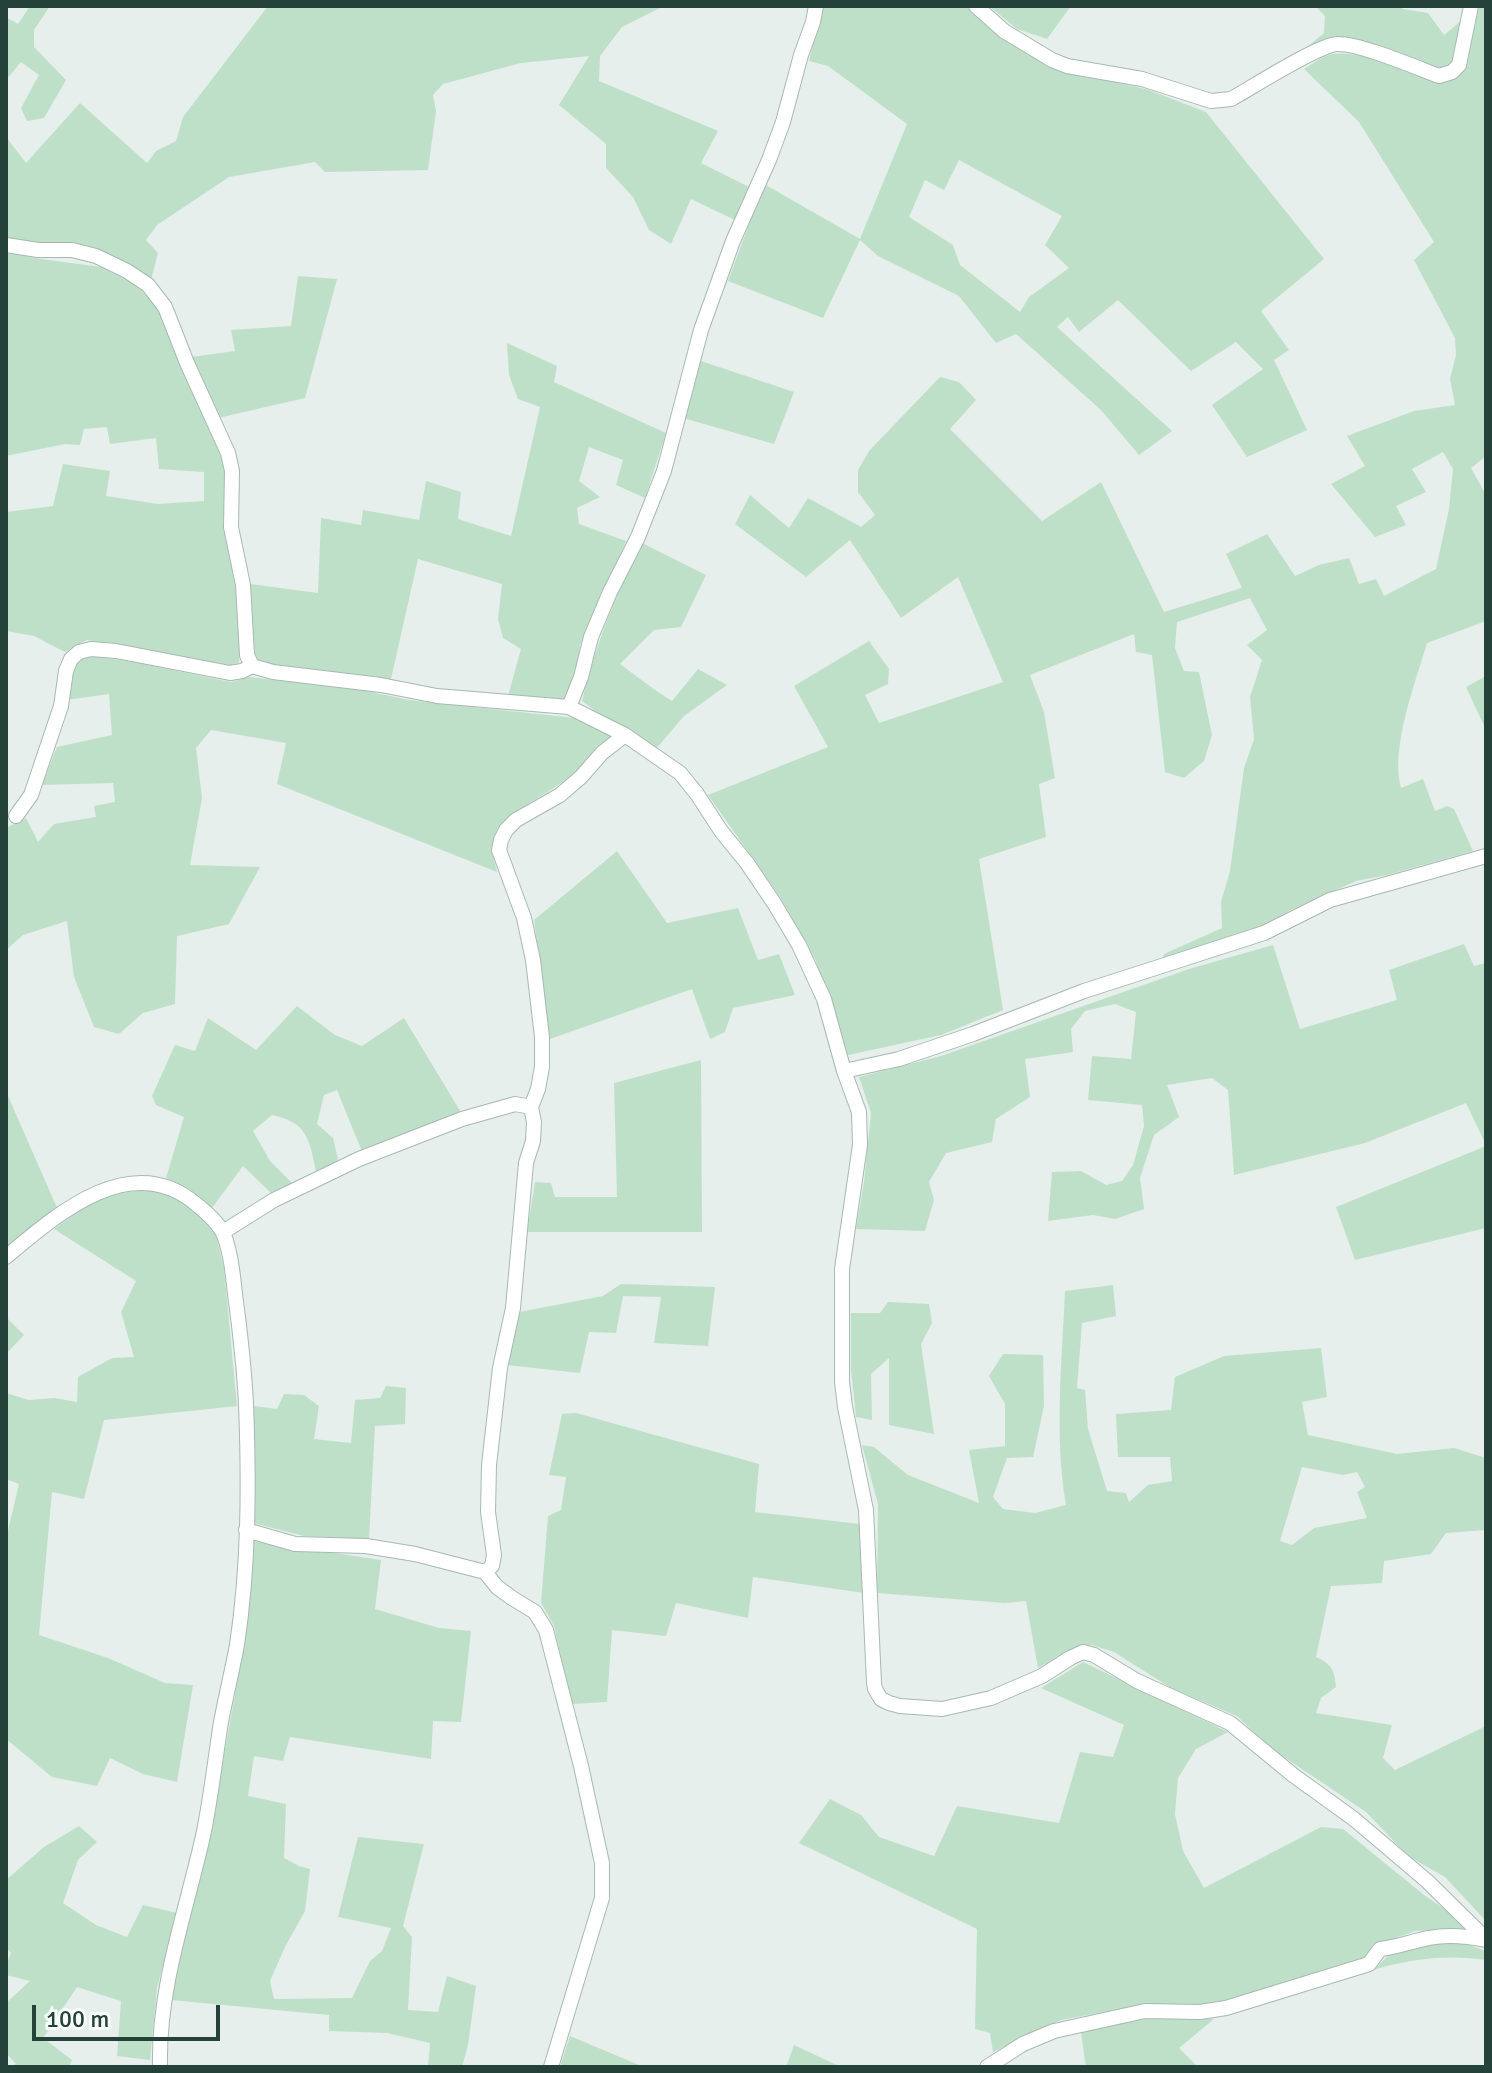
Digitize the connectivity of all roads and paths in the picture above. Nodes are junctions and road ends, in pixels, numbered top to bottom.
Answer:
1 (816, 6) edge
2 (976, 6) edge
3 (1471, 6) edge
4 (6, 245) edge
5 (252, 666) junction
6 (569, 707) junction
7 (625, 735) junction
8 (16, 816) dead end
9 (1486, 856) edge
10 (844, 1071) junction
11 (531, 1107) junction
12 (223, 1232) junction
13 (6, 1257) edge
14 (246, 1530) junction
15 (485, 1572) junction
16 (1486, 1940) edge
17 (160, 2067) edge
18 (551, 2067) edge
19 (987, 2067) edge

1 - 6 street
2 - 3 street
4 - 5 street
5 - 6 street
5 - 8 street
6 - 7 street
7 - 10 street
7 - 11 street
9 - 10 street
10 - 16 street
11 - 12 street
11 - 15 street
12 - 13 street
12 - 14 street
14 - 15 street
14 - 17 street
15 - 18 street
16 - 19 street

